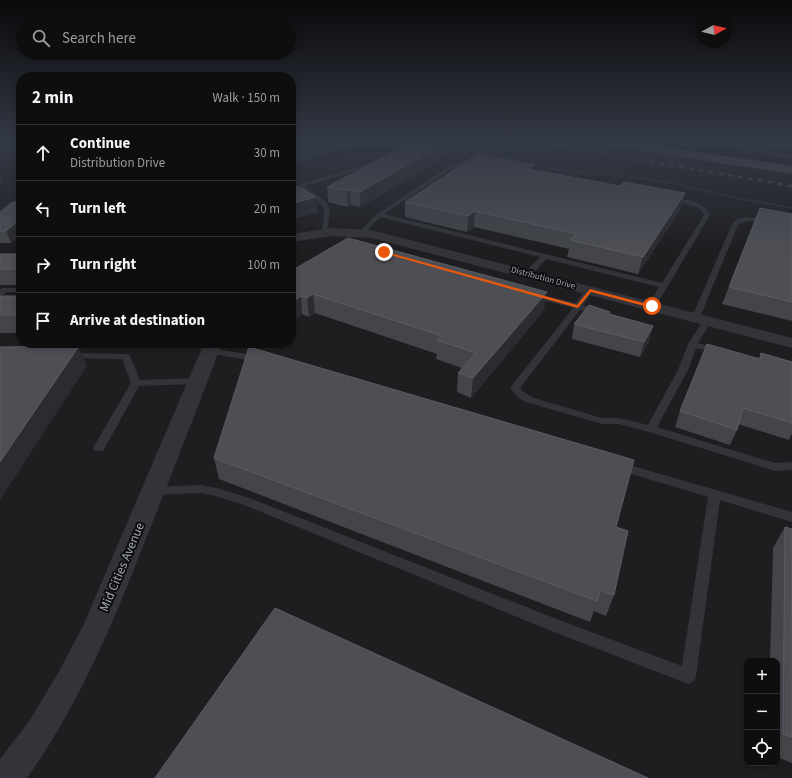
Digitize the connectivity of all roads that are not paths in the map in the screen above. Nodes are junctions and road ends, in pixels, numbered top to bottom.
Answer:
1 (327, 178) edge
2 (434, 178) edge
3 (665, 199) edge
4 (378, 215) junction
5 (792, 226) edge
6 (324, 232) junction
7 (362, 232) junction
8 (296, 237) edge
9 (545, 256) junction
10 (528, 274) junction
11 (664, 286) junction
12 (16, 290) edge
13 (590, 290) junction
14 (525, 292) edge
15 (0, 295) edge
16 (652, 306) junction
17 (578, 307) junction
18 (607, 314) edge
19 (702, 319) junction
20 (792, 343) edge
21 (694, 344) junction
22 (211, 348) edge
23 (215, 348) edge
24 (730, 354) edge
25 (63, 356) edge
26 (272, 363) edge
27 (197, 381) junction
28 (136, 383) junction
29 (651, 429) junction
30 (99, 448) dead end
31 (607, 462) edge
32 (792, 466) edge
33 (154, 491) junction
34 (715, 494) junction
35 (792, 517) edge
36 (7, 778) edge

1 - 6 lane
2 - 4 lane
3 - 11 lane
4 - 7 lane
4 - 9 lane
5 - 19 lane
6 - 7 street, Distribution Drive
6 - 8 street, Distribution Drive
7 - 10 street, Distribution Drive
9 - 10 lane
9 - 11 lane
10 - 13 street, Distribution Drive
11 - 16 lane
12 - 15 lane
13 - 16 street, Distribution Drive
13 - 17 lane
14 - 17 lane
16 - 19 street, Distribution Drive
17 - 18 lane
17 - 29 lane
19 - 20 street, Distribution Drive
19 - 21 lane
21 - 24 lane
21 - 29 lane
22 - 27 street, Mid Cities Avenue
23 - 26 lane
25 - 28 lane
27 - 28 lane
27 - 33 street, Mid Cities Avenue
28 - 30 lane
29 - 32 lane
31 - 34 lane
33 - 34 lane
33 - 36 street, Mid Cities Avenue
34 - 35 lane

